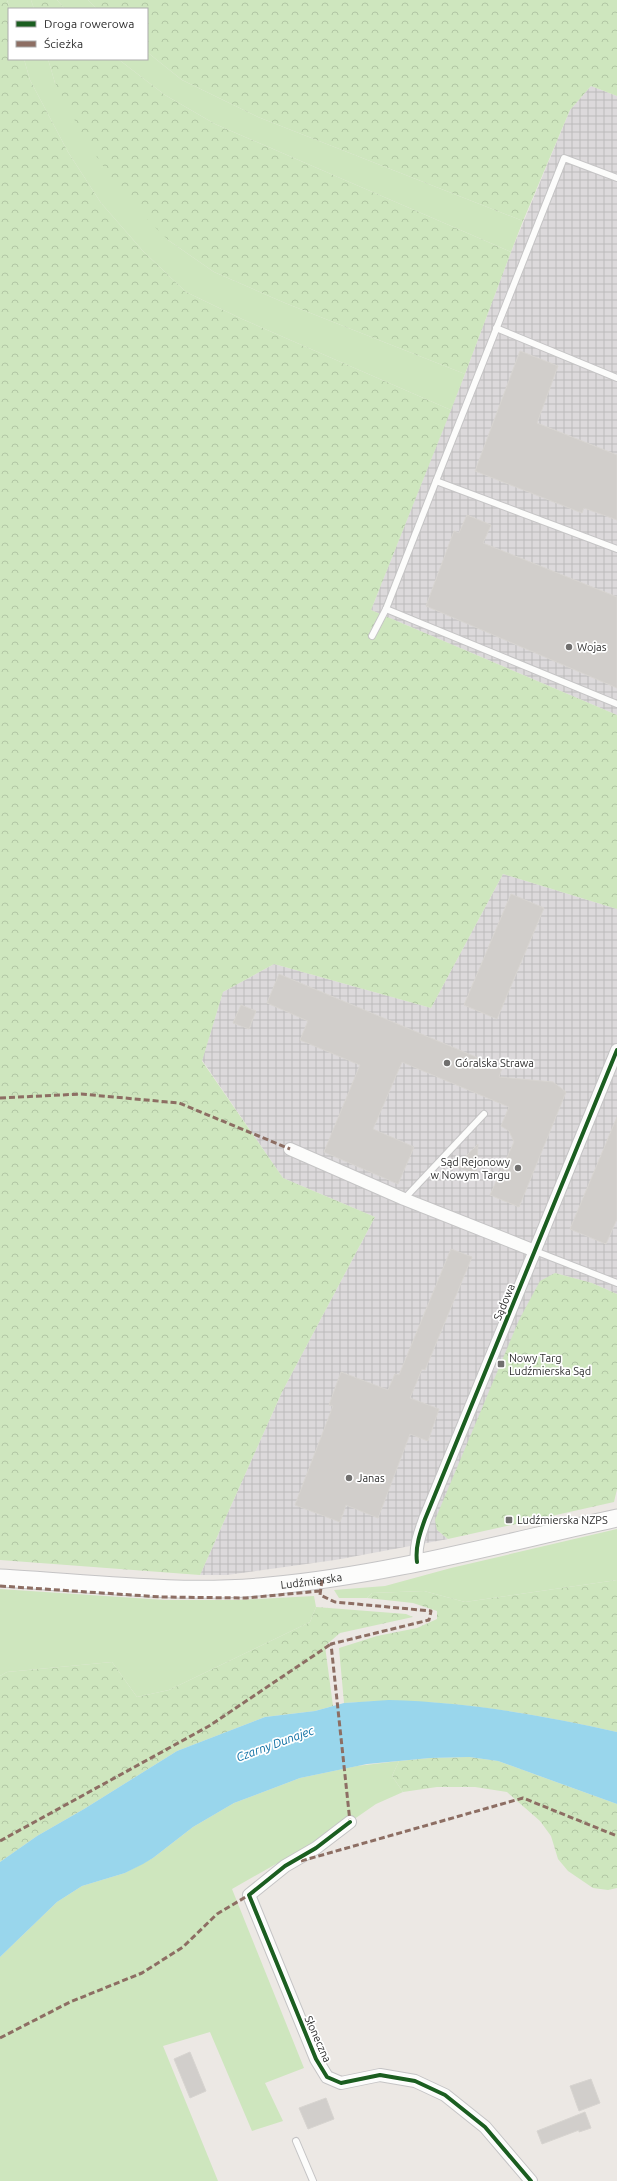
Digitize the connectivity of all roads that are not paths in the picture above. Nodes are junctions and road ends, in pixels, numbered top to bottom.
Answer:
1 (617, 178) edge
2 (496, 328) junction
3 (617, 378) edge
4 (436, 481) junction
5 (617, 549) edge
6 (386, 609) junction
7 (372, 636) dead end
8 (617, 704) edge
9 (617, 1050) edge
10 (484, 1114) dead end
11 (290, 1149) dead end
12 (404, 1199) junction
13 (535, 1251) junction
14 (617, 1283) edge
15 (617, 1518) edge
16 (417, 1562) junction
17 (0, 1578) edge
18 (350, 1822) dead end
19 (296, 2141) dead end
20 (313, 2181) edge
21 (531, 2181) edge

1 - 2 lane
2 - 3 lane
2 - 4 lane
4 - 5 lane
4 - 6 lane
6 - 7 lane
6 - 8 lane
9 - 13 street, Sądowa
10 - 12 lane
11 - 12 street
12 - 13 street
13 - 14 lane
13 - 16 street, Sądowa
15 - 16 main road, Ludźmierska
16 - 17 main road, Ludźmierska
18 - 21 street, Słoneczna
19 - 20 lane

